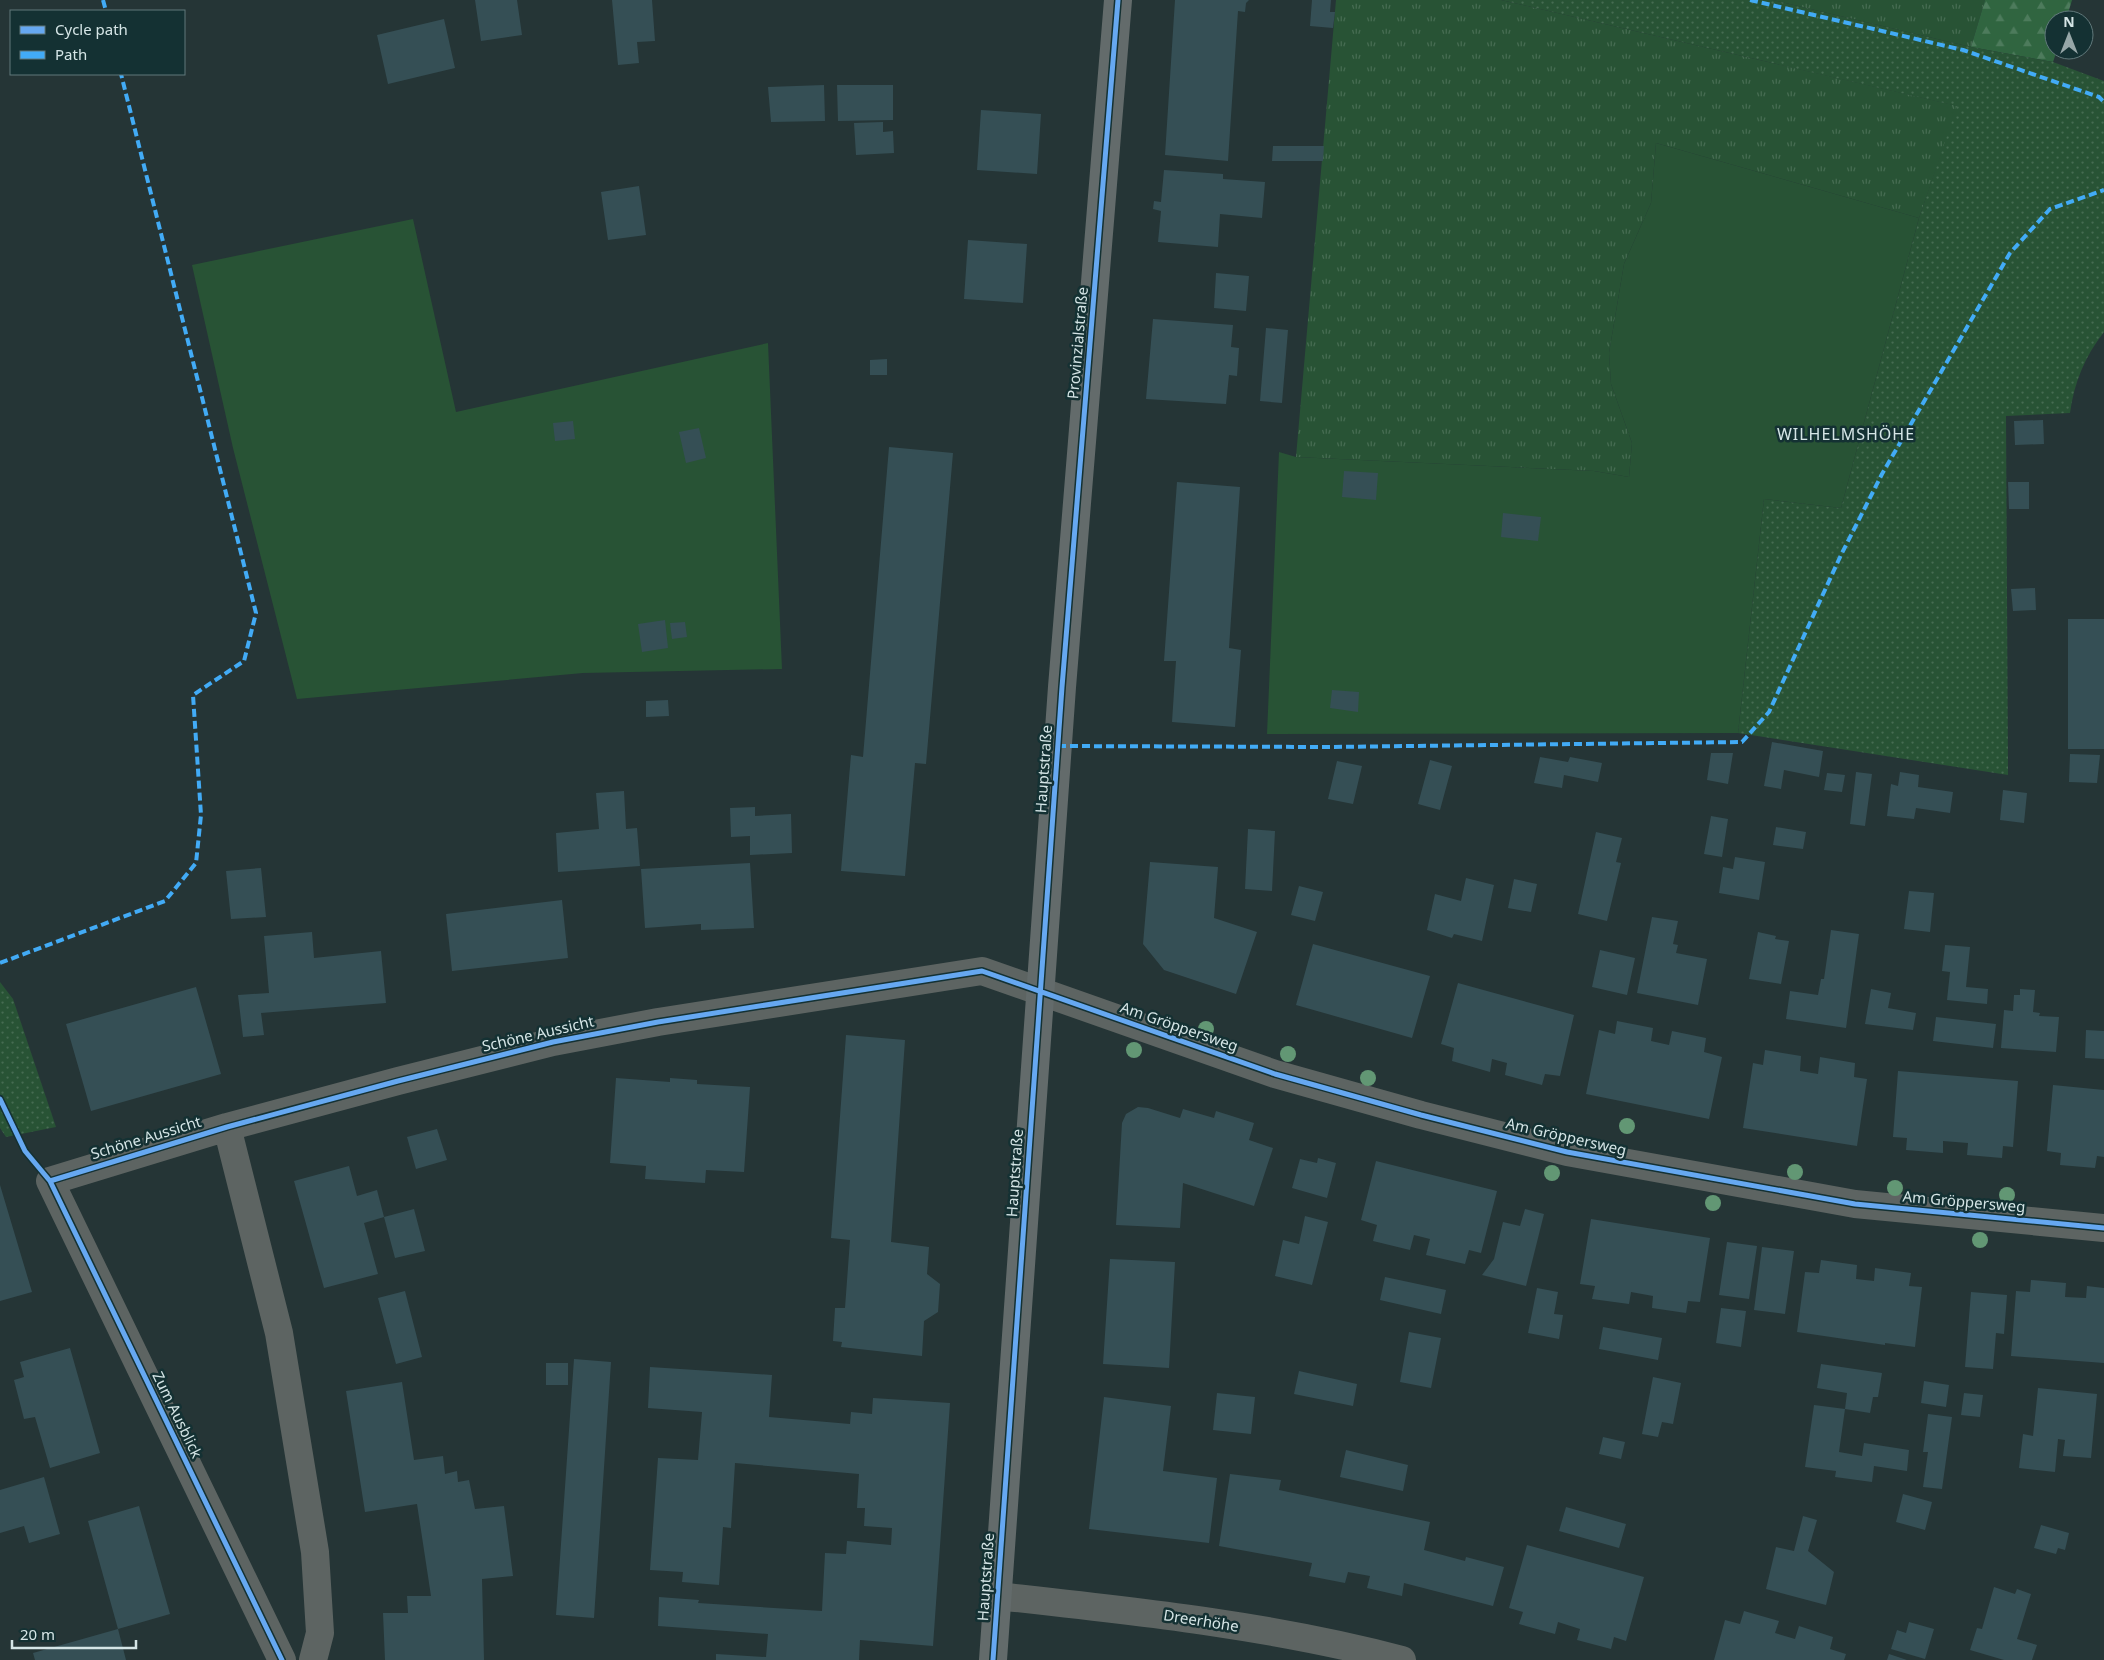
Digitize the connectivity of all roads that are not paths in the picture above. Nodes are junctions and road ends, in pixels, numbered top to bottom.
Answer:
1 (1118, 0) edge
2 (1062, 688) joint
3 (1041, 992) junction
4 (227, 1127) junction
5 (50, 1181) joint
6 (2104, 1228) edge
7 (998, 1596) junction
8 (282, 1660) edge
9 (313, 1660) edge
10 (993, 1660) edge
11 (1402, 1660) edge

1 - 2 main road, Provinzialstraße
2 - 3 main road, Hauptstraße
3 - 4 street, Schöne Aussicht
3 - 6 street, Am Gröppersweg
3 - 7 main road, Hauptstraße
4 - 5 street, Schöne Aussicht
4 - 9 street
5 - 8 street, Zum Ausblick
7 - 10 main road, Hauptstraße
7 - 11 street, Dreerhöhe

